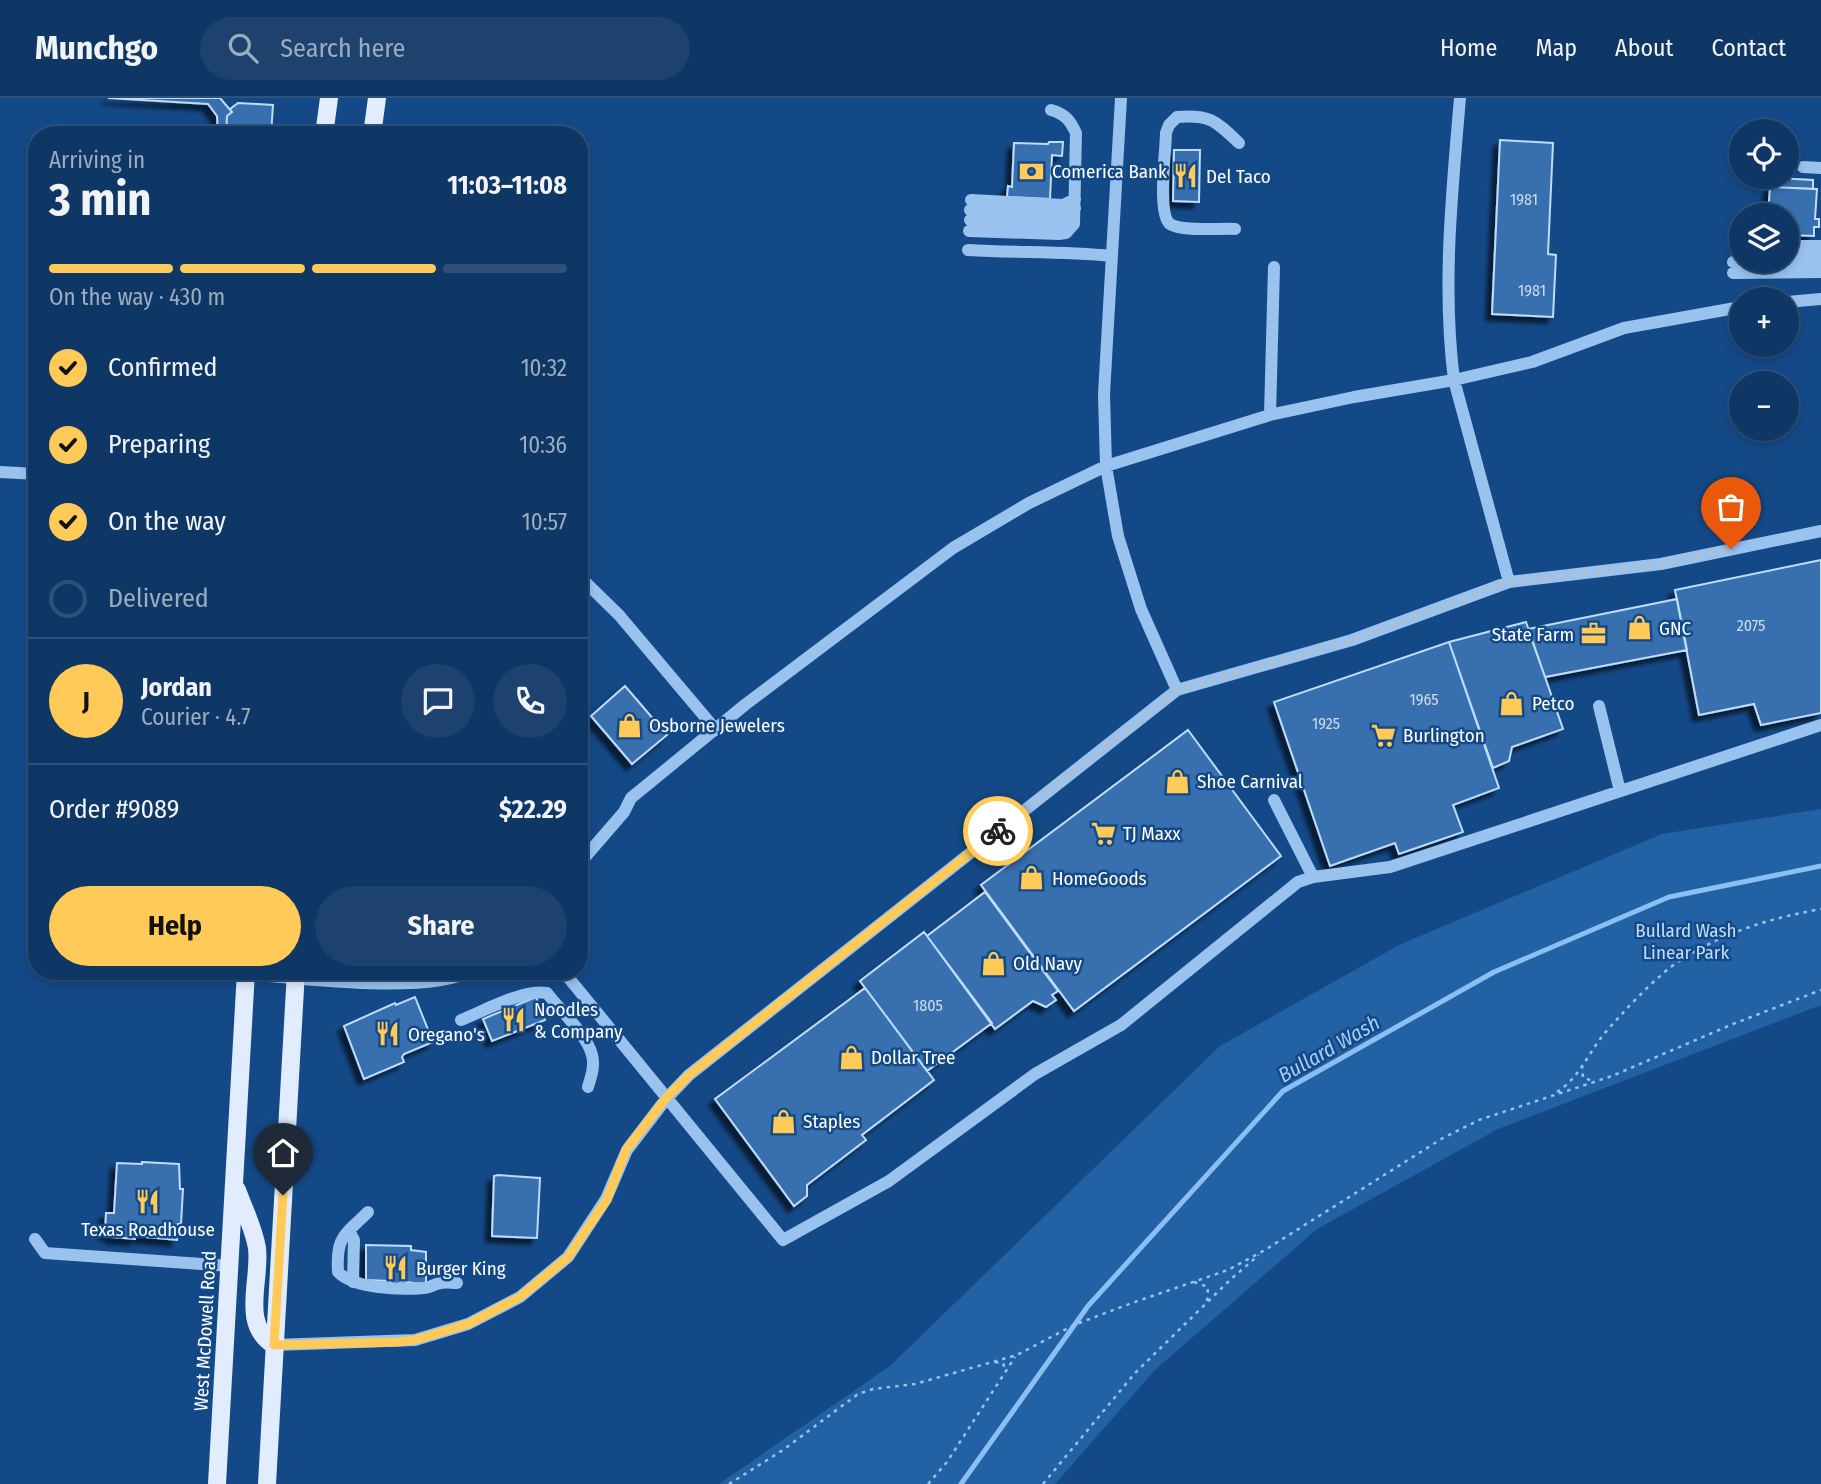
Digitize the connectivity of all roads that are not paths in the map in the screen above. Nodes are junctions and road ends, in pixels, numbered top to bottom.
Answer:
1 (329, 98) edge
2 (377, 98) edge
3 (1121, 98) edge
4 (1460, 98) edge
5 (1051, 110) dead end
6 (325, 126) edge
7 (373, 126) edge
8 (1239, 143) dead end
9 (1803, 167) dead end
10 (1821, 168) edge
11 (1075, 208) junction
12 (1235, 229) dead end
13 (1799, 246) edge
14 (1821, 246) edge
15 (968, 250) dead end
16 (1821, 254) edge
17 (1799, 255) edge
18 (1111, 256) junction
19 (1821, 264) edge
20 (1799, 265) edge
21 (1274, 267) dead end
22 (1799, 268) edge
23 (1821, 272) edge
24 (1821, 299) edge
25 (1799, 301) edge
26 (1729, 309) edge
27 (1454, 380) junction
28 (1270, 415) junction
29 (1106, 466) junction
30 (0, 472) edge
31 (28, 474) edge
32 (1821, 531) edge
33 (1509, 582) junction
34 (588, 585) edge
35 (1177, 690) junction
36 (1599, 706) dead end
37 (1821, 725) edge
38 (716, 730) junction
39 (1620, 791) junction
40 (1274, 800) dead end
41 (588, 854) edge
42 (1312, 877) junction
43 (246, 980) edge
44 (295, 980) edge
45 (349, 980) edge
46 (437, 980) edge
47 (570, 980) edge
48 (461, 1020) dead end
49 (588, 1087) dead end
50 (666, 1098) junction
51 (234, 1180) junction
52 (368, 1212) dead end
53 (35, 1239) dead end
54 (230, 1266) junction
55 (457, 1283) dead end
56 (274, 1345) junction
57 (217, 1484) edge
58 (267, 1484) edge

1 - 6 main road
2 - 7 main road
3 - 18 lane
4 - 27 lane
5 - 11 lane
8 - 12 lane
9 - 10 lane
11 - 11 lane
13 - 14 lane
15 - 18 lane
16 - 17 lane
18 - 29 lane
19 - 20 lane
21 - 28 lane
22 - 23 lane
24 - 25 lane
26 - 27 lane
27 - 28 lane
27 - 33 lane
28 - 29 lane
29 - 35 lane
29 - 38 lane
30 - 31 lane
32 - 33 lane
33 - 35 lane
34 - 38 lane
35 - 50 lane
36 - 39 lane
37 - 39 lane
38 - 41 lane
39 - 42 lane
40 - 42 lane
42 - 50 lane
43 - 51 main road, West McDowell Road
44 - 56 main road
45 - 46 lane
47 - 50 lane
48 - 49 lane
50 - 56 lane
51 - 54 main road, West McDowell Road
51 - 56 main road
52 - 55 lane
53 - 54 lane
54 - 57 main road, West McDowell Road
56 - 58 main road

